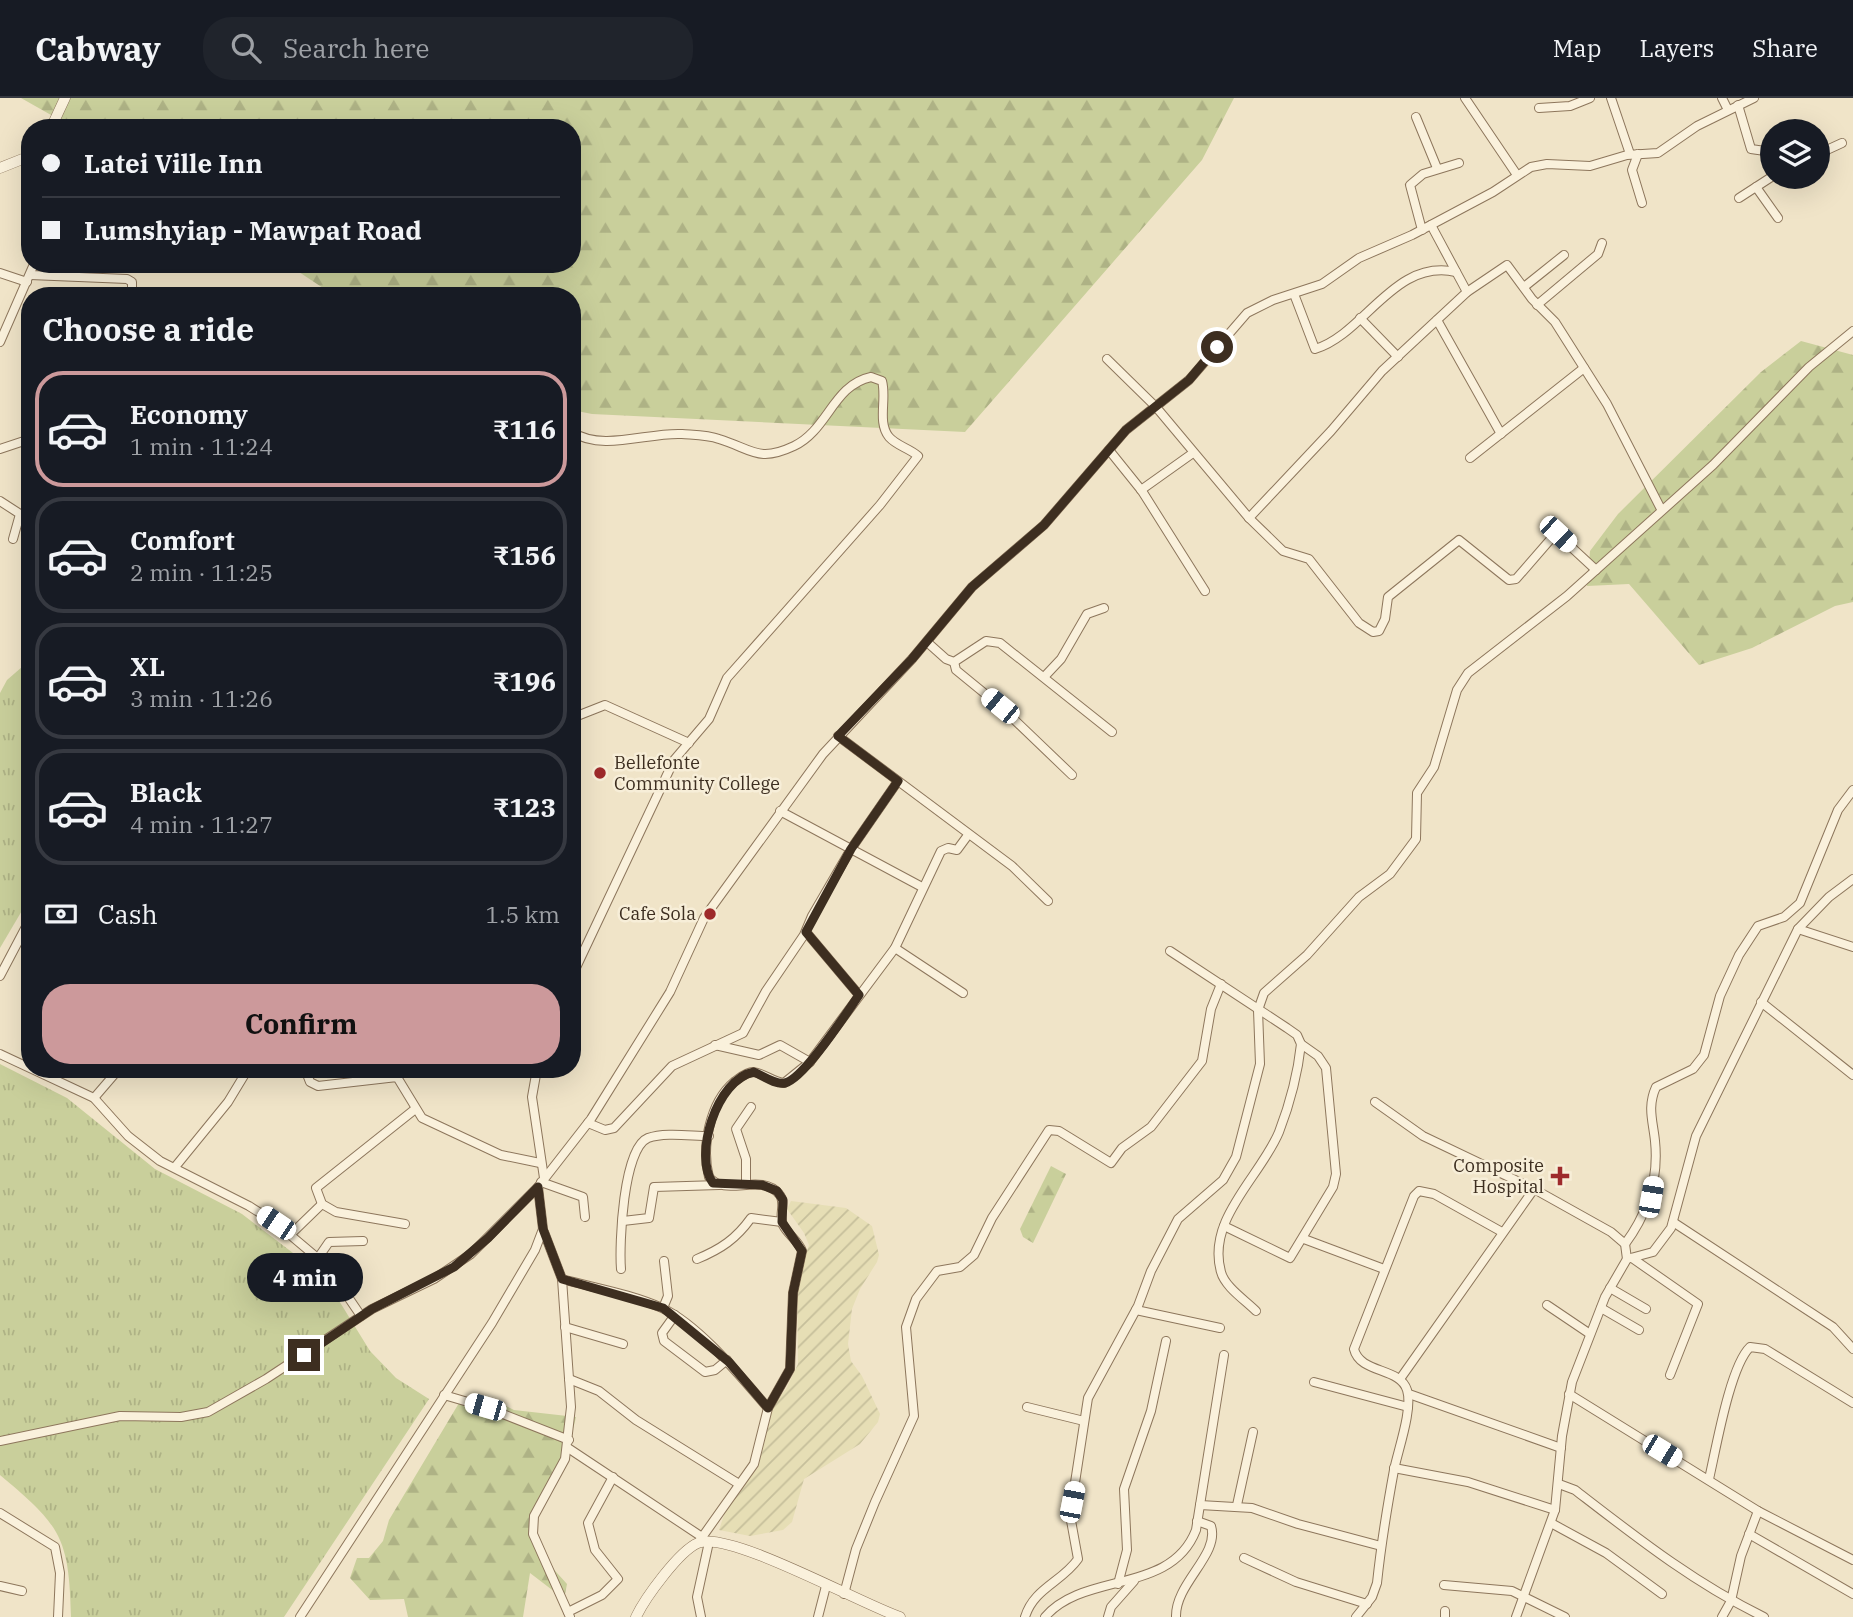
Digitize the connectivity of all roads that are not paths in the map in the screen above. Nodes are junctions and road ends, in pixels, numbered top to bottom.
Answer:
1 (65, 98) edge
2 (1465, 98) edge
3 (1590, 98) edge
4 (1611, 98) edge
5 (1722, 98) edge
6 (1754, 98) edge
7 (1738, 105) junction
8 (1539, 108) dead end
9 (1728, 110) junction
10 (1416, 117) dead end
11 (55, 119) edge
12 (1842, 143) dead end
13 (1830, 148) edge
14 (1760, 150) edge
15 (1634, 154) junction
16 (21, 160) edge
17 (1459, 163) dead end
18 (0, 168) edge
19 (1437, 168) junction
20 (1517, 175) junction
21 (1760, 184) edge
22 (1756, 187) junction
23 (1739, 198) dead end
24 (1642, 203) dead end
25 (1778, 218) dead end
26 (1431, 225) junction
27 (1422, 230) junction
28 (1602, 243) dead end
29 (1564, 255) dead end
30 (1457, 272) junction
31 (0, 273) edge
32 (30, 273) edge
33 (28, 279) junction
34 (24, 287) edge
35 (130, 287) edge
36 (1524, 287) junction
37 (1467, 292) junction
38 (1294, 294) junction
39 (21, 295) edge
40 (1537, 305) junction
41 (1360, 318) junction
42 (1437, 320) junction
43 (1853, 331) edge
44 (0, 342) edge
45 (1398, 357) junction
46 (1107, 359) dead end
47 (1584, 368) junction
48 (1156, 407) junction
49 (1501, 433) junction
50 (581, 436) edge
51 (21, 442) edge
52 (0, 449) edge
53 (1109, 450) junction
54 (1193, 453) junction
55 (1470, 458) dead end
56 (1141, 490) junction
57 (1, 503) edge
58 (1661, 509) junction
59 (1249, 518) junction
60 (13, 539) dead end
61 (1596, 570) junction
62 (1205, 590) dead end
63 (1104, 608) dead end
64 (927, 642) junction
65 (954, 662) junction
66 (1045, 676) junction
67 (581, 714) edge
68 (1112, 732) dead end
69 (838, 736) junction
70 (689, 743) junction
71 (1072, 775) dead end
72 (898, 781) junction
73 (1853, 790) edge
74 (780, 811) junction
75 (968, 835) junction
76 (851, 849) junction
77 (1853, 879) edge
78 (922, 887) junction
79 (1048, 901) dead end
80 (1798, 929) junction
81 (806, 932) junction
82 (21, 934) edge
83 (19, 937) joint
84 (1853, 947) edge
85 (895, 948) junction
86 (1170, 951) dead end
87 (581, 955) edge
88 (0, 976) edge
89 (1221, 984) junction
90 (963, 993) dead end
91 (859, 995) junction
92 (1761, 1002) junction
93 (1258, 1010) junction
94 (1301, 1044) junction
95 (715, 1045) junction
96 (0, 1054) edge
97 (810, 1062) junction
98 (21, 1063) edge
99 (1853, 1074) edge
100 (53, 1078) edge
101 (111, 1078) edge
102 (243, 1078) edge
103 (308, 1078) edge
104 (388, 1078) edge
105 (398, 1078) edge
106 (535, 1078) edge
107 (94, 1098) junction
108 (1375, 1102) dead end
109 (751, 1107) dead end
110 (414, 1110) junction
111 (588, 1123) junction
112 (709, 1136) junction
113 (540, 1163) junction
114 (175, 1167) junction
115 (541, 1182) junction
116 (746, 1184) junction
117 (720, 1185) junction
118 (1534, 1189) junction
119 (321, 1205) junction
120 (585, 1217) dead end
121 (623, 1221) junction
122 (782, 1222) junction
123 (1673, 1222) junction
124 (404, 1224) dead end
125 (1224, 1226) junction
126 (543, 1229) junction
127 (1502, 1232) junction
128 (290, 1235) junction
129 (1304, 1239) junction
130 (363, 1241) dead end
131 (1625, 1244) junction
132 (318, 1258) junction
133 (697, 1259) dead end
134 (1630, 1259) junction
135 (664, 1261) dead end
136 (621, 1269) dead end
137 (1384, 1269) junction
138 (562, 1279) junction
139 (1611, 1288) junction
140 (1547, 1305) dead end
141 (663, 1308) junction
142 (1601, 1308) junction
143 (1646, 1309) dead end
144 (1136, 1310) junction
145 (1256, 1311) dead end
146 (675, 1315) junction
147 (361, 1316) junction
148 (565, 1328) junction
149 (1220, 1328) dead end
150 (1639, 1330) dead end
151 (1590, 1334) junction
152 (1166, 1341) dead end
153 (623, 1344) dead end
154 (1853, 1349) edge
155 (1224, 1355) dead end
156 (727, 1360) junction
157 (1670, 1375) dead end
158 (569, 1379) junction
159 (1400, 1379) junction
160 (1314, 1382) dead end
161 (1409, 1394) junction
162 (1569, 1394) junction
163 (444, 1395) junction
164 (1853, 1403) edge
165 (1027, 1407) dead end
166 (1408, 1407) junction
167 (768, 1408) junction
168 (1084, 1421) junction
169 (1253, 1432) dead end
170 (0, 1441) edge
171 (568, 1444) junction
172 (1561, 1448) junction
173 (1394, 1468) junction
174 (613, 1477) junction
175 (1709, 1479) junction
176 (1559, 1483) junction
177 (739, 1485) junction
178 (1200, 1505) junction
179 (1237, 1505) junction
180 (1555, 1510) junction
181 (1758, 1511) junction
182 (0, 1513) edge
183 (1198, 1521) junction
184 (1551, 1523) junction
185 (1749, 1535) junction
186 (704, 1543) junction
187 (1381, 1546) junction
188 (1244, 1558) dead end
189 (1853, 1560) edge
190 (1134, 1581) junction
191 (1118, 1584) junction
192 (0, 1586) edge
193 (826, 1586) junction
194 (1444, 1586) dead end
195 (22, 1591) dead end
196 (844, 1594) junction
197 (1524, 1594) junction
198 (1662, 1594) dead end
199 (1853, 1594) edge
200 (1731, 1601) junction
201 (1367, 1604) junction
202 (569, 1615) edge
203 (58, 1617) edge
204 (300, 1617) edge
205 (636, 1617) edge
206 (701, 1617) edge
207 (818, 1617) edge
208 (900, 1617) edge
209 (1024, 1617) edge
210 (1045, 1617) edge
211 (1108, 1617) edge
212 (1175, 1617) edge
213 (1356, 1617) edge
214 (1516, 1617) edge
215 (1565, 1617) edge
216 (1722, 1617) edge
217 (1765, 1617) edge

1 - 11 street
2 - 20 street
3 - 8 street
4 - 15 street
5 - 9 street
6 - 7 street
7 - 9 street
7 - 14 street
9 - 15 street
10 - 19 street
12 - 13 street
15 - 20 street
15 - 24 street
16 - 18 street
17 - 19 street
19 - 27 street
20 - 26 street
21 - 22 street
22 - 23 street
22 - 25 street
26 - 27 street
26 - 30 street
27 - 38 street
28 - 40 street
29 - 36 street
30 - 37 street
30 - 41 street
31 - 33 street
32 - 33 street
33 - 34 street
33 - 35 street
36 - 37 street
36 - 40 street
37 - 42 street
38 - 41 street
38 - 48 street
39 - 44 street
40 - 47 street
41 - 45 street
42 - 45 street
42 - 49 street
43 - 58 street
45 - 59 street
46 - 48 street
47 - 49 street
47 - 58 street
48 - 53 street
48 - 54 street
49 - 55 street
50 - 70 street
51 - 52 street
53 - 56 street
53 - 64 street
54 - 56 street
54 - 59 street
56 - 62 street
57 - 60 street
58 - 61 street
59 - 61 street
61 - 93 street
63 - 66 street
64 - 65 street
64 - 69 street
65 - 66 street
65 - 71 street
66 - 68 street
67 - 70 street
69 - 72 street
69 - 74 street
70 - 87 street
72 - 75 street
72 - 76 street
73 - 131 street
74 - 76 street
74 - 111 street
75 - 78 street
75 - 79 street
76 - 78 street
76 - 81 street
77 - 80 street
78 - 85 street
80 - 84 street
80 - 92 street
81 - 91 street
81 - 95 street
82 - 83 street
83 - 88 street
85 - 90 street
85 - 91 street
86 - 89 street
89 - 93 street
89 - 196 street
91 - 97 street
92 - 99 street
92 - 123 street
93 - 94 street
93 - 144 street
94 - 125 street
94 - 129 street
95 - 97 street
95 - 111 street
96 - 98 street
97 - 112 street
100 - 107 street
101 - 107 street
102 - 114 street
103 - 104 street
105 - 110 street
106 - 113 street
107 - 114 street
108 - 118 street
109 - 116 street
110 - 113 street
110 - 119 street
111 - 115 street
112 - 117 street
112 - 121 street
113 - 115 street
114 - 128 street
115 - 120 street
115 - 126 street
115 - 147 street
116 - 117 street
116 - 122 street
117 - 121 street
118 - 127 street
118 - 131 street
119 - 124 street
119 - 128 street
121 - 136 street
122 - 133 street
122 - 167 street
123 - 134 street
123 - 154 street
125 - 129 street
125 - 145 street
126 - 138 street
126 - 163 street
127 - 137 street
127 - 159 street
128 - 132 street
129 - 137 street
130 - 132 street
131 - 134 street
132 - 147 street
134 - 139 street
134 - 157 street
135 - 141 street
137 - 159 street
138 - 141 street
138 - 148 street
139 - 142 street
139 - 143 street
140 - 151 street
141 - 146 street
142 - 150 street
142 - 151 street
144 - 149 street
144 - 168 street
146 - 156 street
146 - 156 street
147 - 170 street
148 - 153 street
148 - 158 street
151 - 162 street
152 - 191 street
155 - 178 street
156 - 167 street
158 - 171 street
158 - 177 street
159 - 161 street
160 - 166 street
161 - 166 street
161 - 172 street
162 - 172 street
162 - 175 street
163 - 171 street
163 - 204 street
164 - 175 street
165 - 168 street
166 - 173 street
167 - 177 street
168 - 209 street
169 - 179 street
171 - 174 street
171 - 202 street
172 - 176 street
173 - 180 street
173 - 187 street
174 - 186 street
174 - 202 street
175 - 181 street
176 - 180 street
176 - 200 street
177 - 186 street
178 - 179 street
178 - 183 street
179 - 187 street
180 - 184 street
181 - 185 street
181 - 189 street
182 - 203 street
183 - 190 street
183 - 212 street
184 - 197 street
184 - 198 street
185 - 199 street
185 - 200 street
186 - 193 street
186 - 205 street
186 - 206 street
187 - 201 street
188 - 201 street
190 - 191 street
190 - 211 street
191 - 210 street
192 - 195 street
193 - 196 street
193 - 207 street
194 - 197 street
196 - 208 street
197 - 214 street
197 - 215 street
200 - 216 street
200 - 217 street
201 - 213 street

